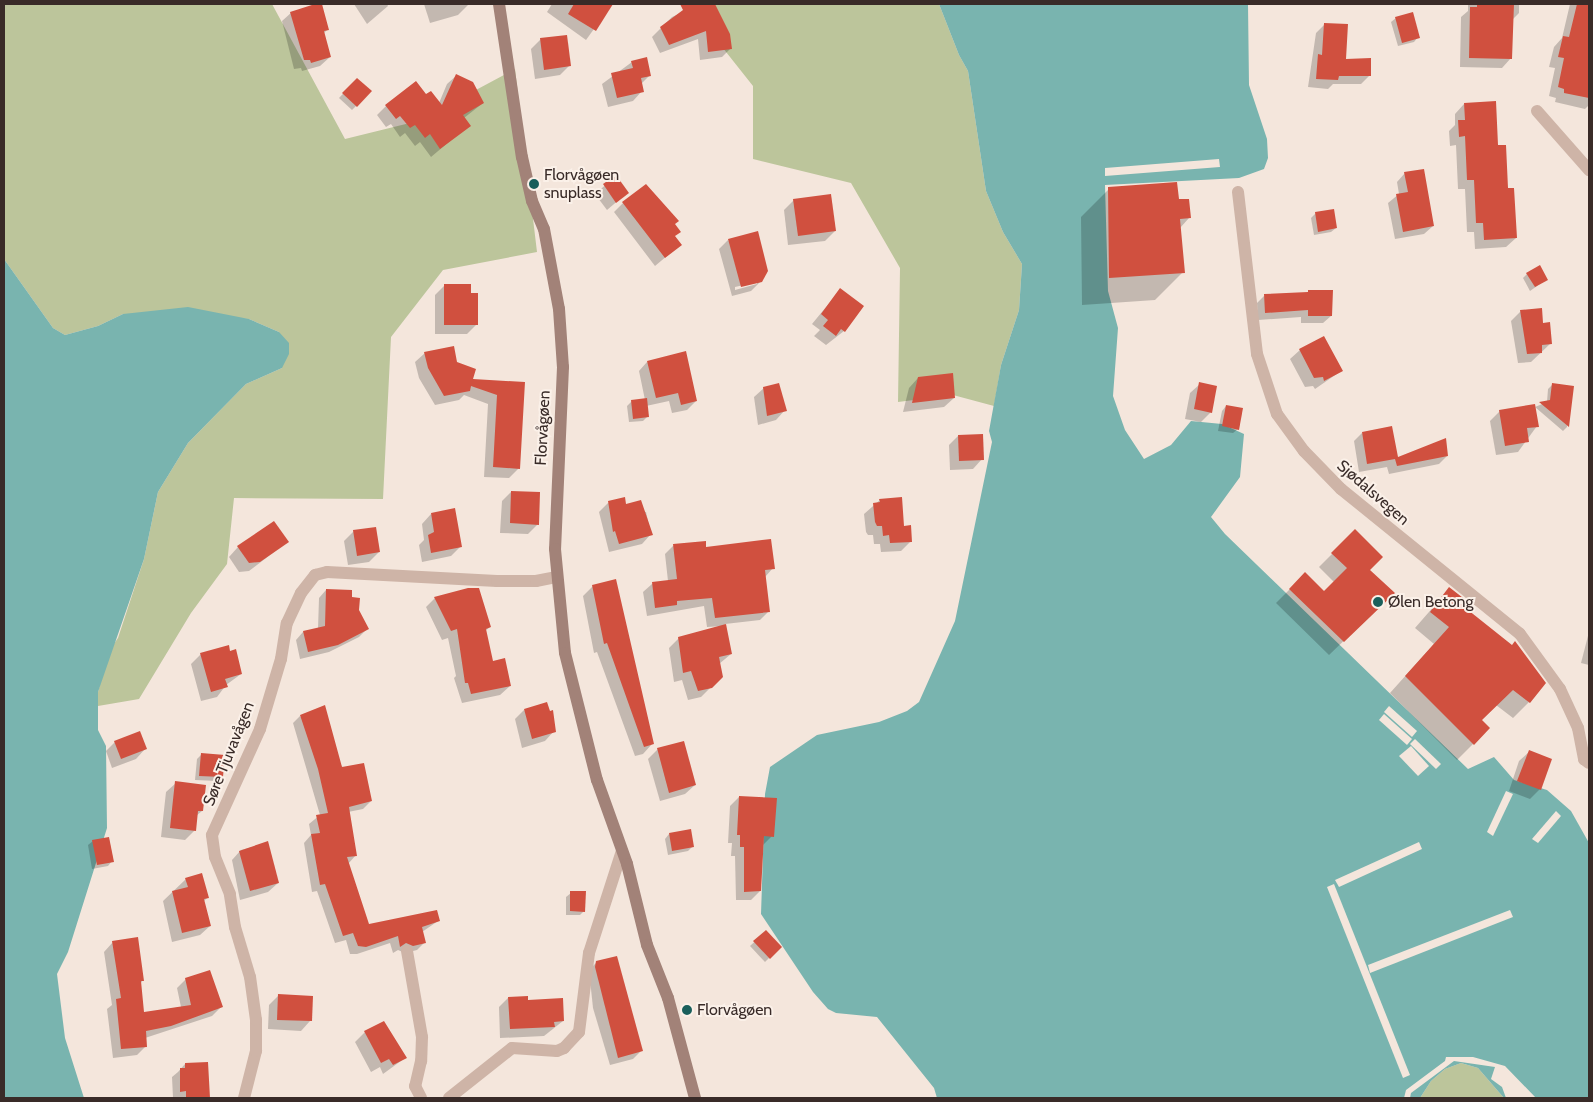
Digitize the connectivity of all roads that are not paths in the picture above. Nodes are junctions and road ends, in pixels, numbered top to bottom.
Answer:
1 (500, 4) edge
2 (1537, 110) dead end
3 (1589, 170) edge
4 (1238, 192) dead end
5 (556, 577) junction
6 (1589, 763) edge
7 (622, 851) junction
8 (407, 950) dead end
9 (244, 1098) edge
10 (421, 1098) edge
11 (449, 1098) edge
12 (695, 1098) edge

1 - 5 main road, Florvågøen
2 - 3 street
4 - 6 street, Sjødalsvegen
5 - 7 main road, Florvågøen
5 - 9 street, Søre Tjuvavågen
7 - 11 street
7 - 12 main road, Florvågøen
8 - 10 street

